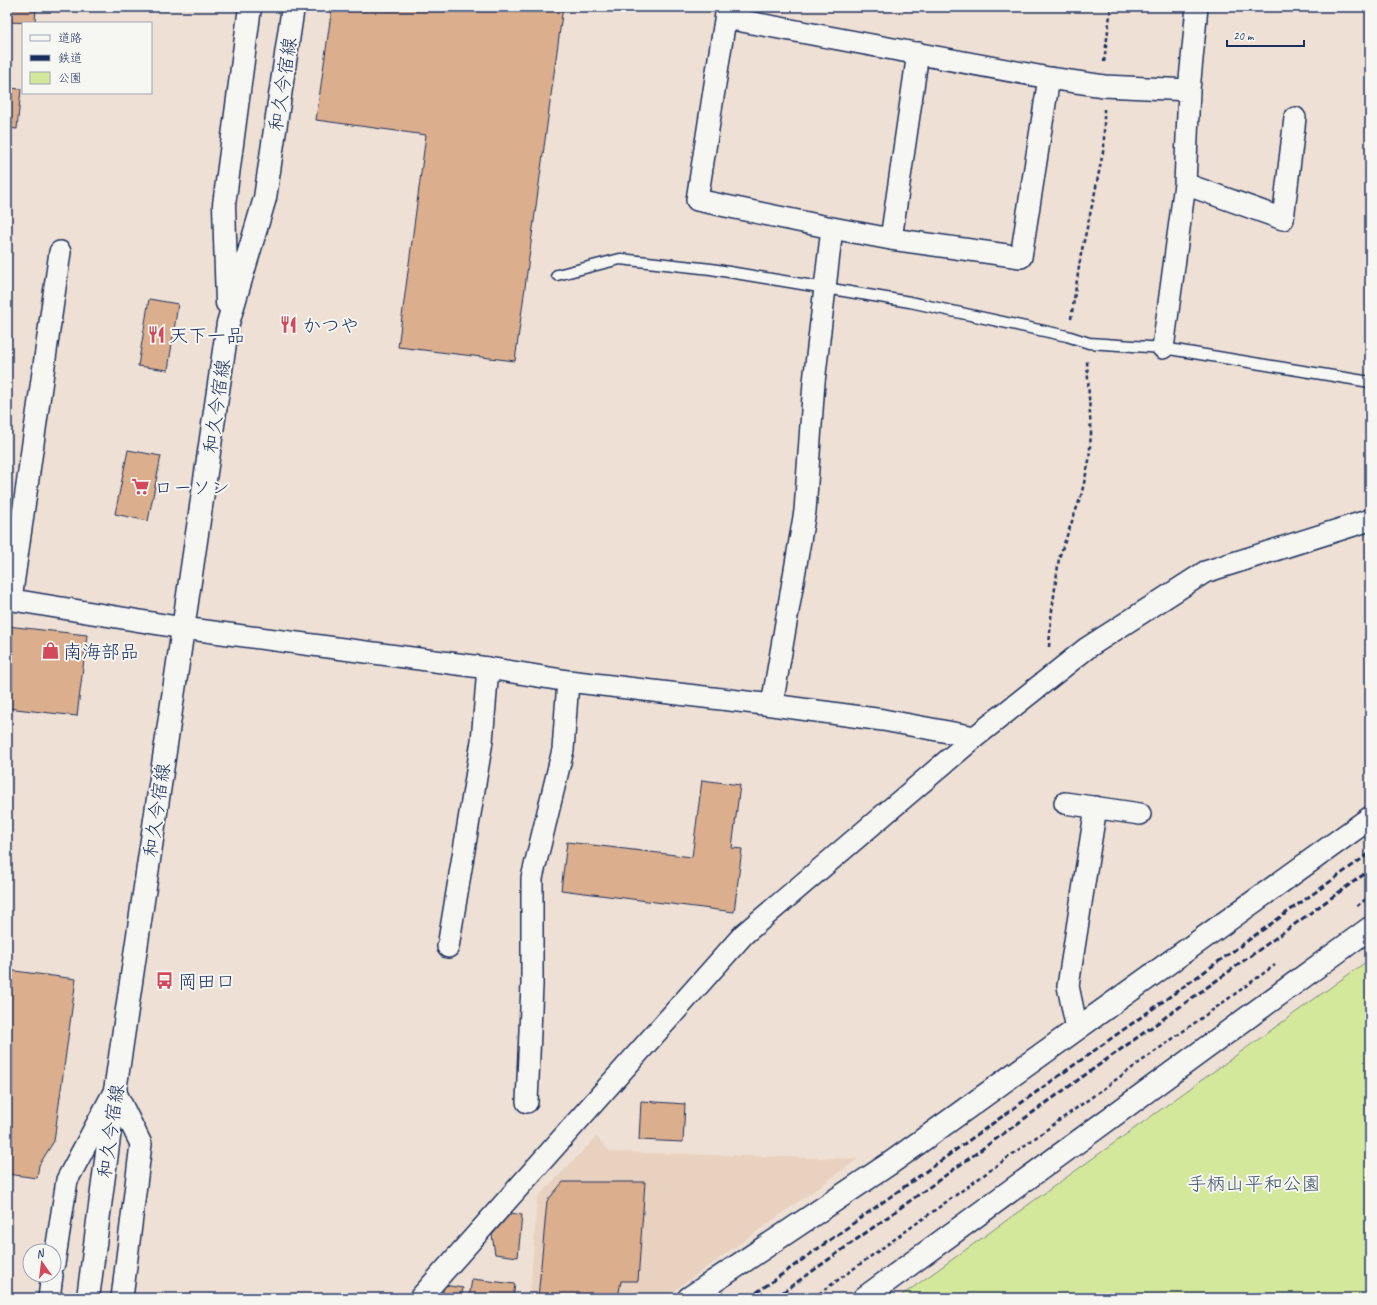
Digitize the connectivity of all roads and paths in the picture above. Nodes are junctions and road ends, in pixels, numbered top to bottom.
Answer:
1 (250, 7) edge
2 (293, 7) edge
3 (1111, 7) edge
4 (1197, 7) edge
5 (727, 13) edge
6 (918, 53) junction
7 (1049, 78) junction
8 (1104, 86) junction
9 (1189, 90) junction
10 (1296, 118) dead end
11 (1185, 184) junction
12 (832, 228) junction
13 (891, 239) junction
14 (60, 252) dead end
15 (557, 275) dead end
16 (824, 288) junction
17 (228, 323) junction
18 (1067, 336) junction
19 (1089, 343) junction
20 (1163, 348) junction
21 (1370, 382) edge
22 (1370, 520) edge
23 (9, 599) edge
24 (183, 628) junction
25 (488, 668) junction
26 (1050, 678) junction
27 (568, 681) junction
28 (772, 705) junction
29 (975, 737) junction
30 (1065, 803) dead end
31 (1096, 807) junction
32 (1140, 814) dead end
33 (1370, 818) edge
34 (1370, 896) edge
35 (1351, 910) dead end
36 (1370, 928) edge
37 (448, 947) dead end
38 (1279, 962) dead end
39 (1078, 1029) junction
40 (115, 1090) junction
41 (527, 1102) dead end
42 (57, 1243) edge
43 (51, 1283) edge
44 (49, 1298) edge
45 (88, 1298) edge
46 (122, 1298) edge
47 (420, 1298) edge
48 (688, 1298) edge
49 (813, 1298) edge
50 (864, 1298) edge

1 - 17 main road, 和久今宿線
2 - 17 main road, 和久今宿線
3 - 8 path
4 - 9 street
5 - 6 street
5 - 12 street
6 - 7 street
6 - 13 street
7 - 8 street
7 - 13 street
8 - 9 street
8 - 18 path
9 - 11 street
10 - 11 street
11 - 20 street
12 - 13 street
12 - 16 street
14 - 23 street
15 - 16 lane
16 - 18 lane
16 - 28 street
17 - 24 main road, 和久今宿線
18 - 19 lane
19 - 20 lane
19 - 26 path
20 - 21 lane
22 - 26 street
23 - 24 street
24 - 25 street
24 - 40 main road, 和久今宿線
25 - 27 street
25 - 37 street
26 - 29 street
27 - 28 street
27 - 41 street
28 - 29 street
29 - 47 street
30 - 31 street
31 - 32 street
31 - 39 street
33 - 39 main road
34 - 35 path
36 - 50 main road
38 - 49 path
39 - 48 main road
40 - 42 street
40 - 45 main road, 和久今宿線
40 - 46 street
43 - 44 street

